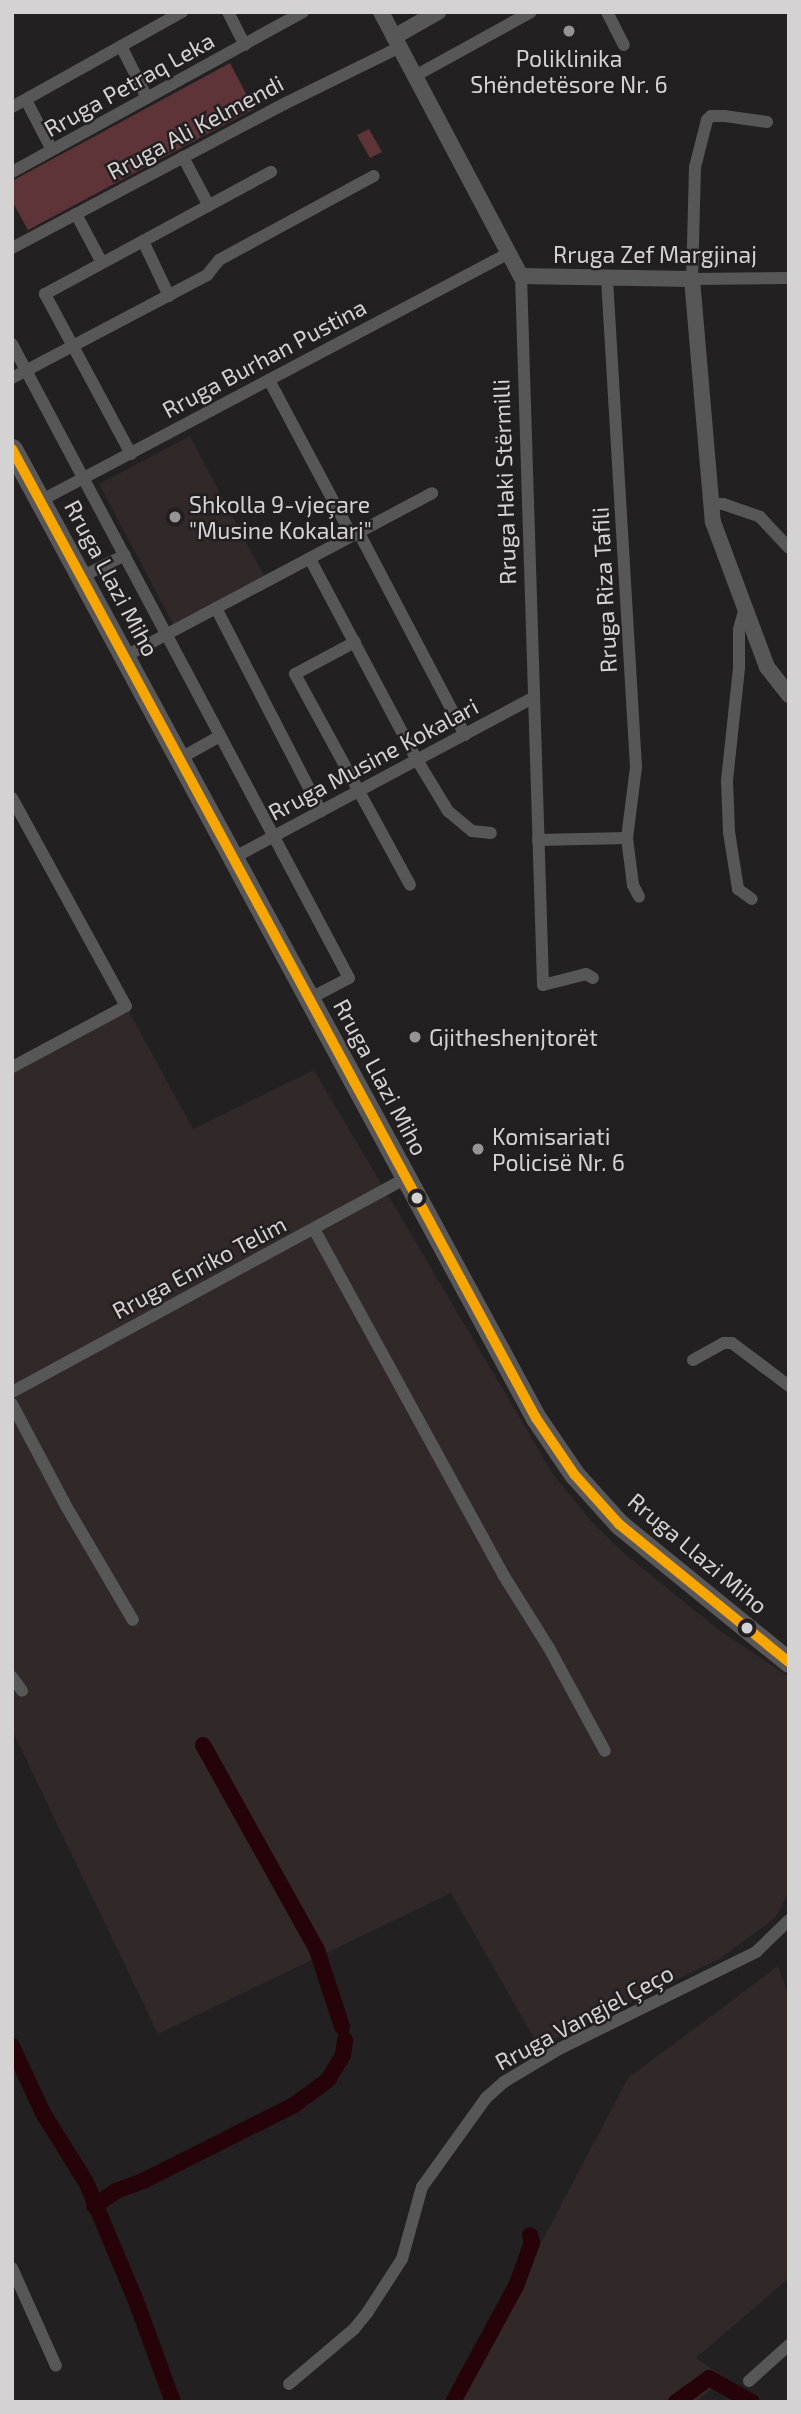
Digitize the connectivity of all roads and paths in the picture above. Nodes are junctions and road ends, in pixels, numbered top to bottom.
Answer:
1 (182, 12) edge
2 (228, 12) edge
3 (303, 12) edge
4 (382, 12) edge
5 (438, 12) edge
6 (531, 12) edge
7 (607, 12) edge
8 (162, 17) edge
9 (397, 42) junction
10 (245, 45) junction
11 (624, 45) dead end
12 (121, 46) junction
13 (415, 76) junction
14 (147, 98) junction
15 (26, 100) junction
16 (12, 107) edge
17 (767, 122) dead end
18 (52, 150) junction
19 (183, 157) junction
20 (12, 172) edge
21 (271, 172) dead end
22 (374, 176) dead end
23 (209, 206) junction
24 (76, 214) junction
25 (143, 241) junction
26 (12, 248) edge
27 (509, 253) junction
28 (102, 263) junction
29 (521, 276) junction
30 (789, 278) edge
31 (607, 279) junction
32 (692, 279) junction
33 (169, 296) junction
34 (12, 344) edge
35 (73, 347) junction
36 (26, 370) junction
37 (12, 378) edge
38 (269, 380) junction
39 (12, 450) edge
40 (131, 454) junction
41 (83, 478) junction
42 (432, 493) dead end
43 (40, 501) junction
44 (710, 504) junction
45 (355, 535) junction
46 (789, 548) edge
47 (125, 555) junction
48 (310, 559) junction
49 (81, 577) junction
50 (745, 607) junction
51 (216, 608) junction
52 (167, 635) junction
53 (355, 642) junction
54 (124, 657) junction
55 (789, 695) edge
56 (533, 698) junction
57 (465, 735) junction
58 (220, 736) junction
59 (179, 759) junction
60 (417, 760) junction
61 (359, 791) junction
62 (12, 798) edge
63 (321, 811) junction
64 (491, 833) dead end
65 (274, 836) junction
66 (627, 838) junction
67 (538, 839) junction
68 (233, 858) junction
69 (410, 886) dead end
70 (639, 897) dead end
71 (752, 899) dead end
72 (593, 978) dead end
73 (309, 999) junction
74 (12, 1068) edge
75 (405, 1178) junction
76 (314, 1229) junction
77 (693, 1360) dead end
78 (789, 1386) edge
79 (12, 1392) edge
80 (12, 1404) edge
81 (133, 1620) dead end
82 (784, 1653) edge
83 (12, 1677) edge
84 (22, 1691) dead end
85 (605, 1751) dead end
86 (789, 1920) edge
87 (12, 2268) edge
88 (18, 2295) edge
89 (789, 2345) edge
90 (56, 2366) dead end
91 (749, 2381) dead end
92 (289, 2384) dead end

1 - 8 street
2 - 10 street
3 - 10 street, Rruga Petraq Leka
4 - 9 street, Rruga Haki Stërmilli
5 - 9 street
6 - 13 street
7 - 11 street
8 - 12 street
9 - 13 street, Rruga Haki Stërmilli
9 - 19 street, Rruga Ali Kelmendi
10 - 14 street, Rruga Petraq Leka
12 - 14 street
12 - 15 street
13 - 27 street, Rruga Haki Stërmilli
14 - 18 street, Rruga Petraq Leka
15 - 16 street
15 - 18 street
17 - 32 street
18 - 20 street, Rruga Petraq Leka
19 - 23 street
19 - 24 street, Rruga Ali Kelmendi
21 - 23 street
22 - 33 street
23 - 25 street
24 - 26 street, Rruga Ali Kelmendi
24 - 28 street
25 - 28 street
25 - 33 street
27 - 29 street, Rruga Haki Stërmilli
27 - 38 street, Rruga Burhan Pustina
28 - 35 street
29 - 31 street, Rruga Zef Margjinaj
29 - 56 street, Rruga Haki Stërmilli
30 - 32 street, Rruga Zef Margjinaj
31 - 32 street, Rruga Zef Margjinaj
31 - 66 street, Rruga Riza Tafili
32 - 44 street
33 - 35 street
34 - 36 street
35 - 36 street
35 - 40 street
36 - 37 street
36 - 41 street
38 - 40 street, Rruga Burhan Pustina
38 - 45 street
39 - 43 main road, Rruga Llazi Miho
40 - 41 street, Rruga Burhan Pustina
41 - 43 street, Rruga Burhan Pustina
41 - 47 street
42 - 45 street
43 - 49 main road, Rruga Llazi Miho
44 - 46 street
44 - 50 street
45 - 48 street
45 - 57 street
47 - 49 street
47 - 52 street
48 - 51 street
48 - 53 street
49 - 54 main road, Rruga Llazi Miho
50 - 55 street
50 - 71 street
51 - 52 street
51 - 63 street
52 - 54 street
52 - 58 street
53 - 60 street
53 - 61 street
54 - 59 main road, Rruga Llazi Miho
56 - 57 street, Rruga Musine Kokalari
56 - 67 street, Rruga Haki Stërmilli
57 - 60 street, Rruga Musine Kokalari
58 - 59 street
58 - 65 street
59 - 68 main road, Rruga Llazi Miho
60 - 61 street, Rruga Musine Kokalari
60 - 64 street
61 - 63 street, Rruga Musine Kokalari
61 - 69 street
62 - 74 street
63 - 65 street, Rruga Musine Kokalari
65 - 68 street, Rruga Musine Kokalari
65 - 73 street
66 - 67 street
66 - 70 street, Rruga Riza Tafili
67 - 72 street, Rruga Haki Stërmilli
68 - 73 main road, Rruga Llazi Miho
73 - 75 main road, Rruga Llazi Miho
75 - 76 street, Rruga Enriko Telim
75 - 82 main road, Rruga Llazi Miho
76 - 79 street, Rruga Enriko Telim
76 - 85 street
77 - 78 street
80 - 81 street
83 - 84 street
86 - 92 street, Rruga Vangjel Çeço
87 - 88 street
88 - 90 street
89 - 91 street

